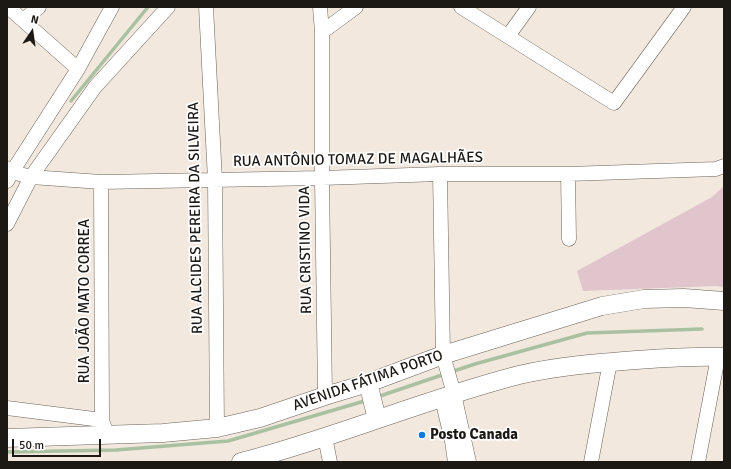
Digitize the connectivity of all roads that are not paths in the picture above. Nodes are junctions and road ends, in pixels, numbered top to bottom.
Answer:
1 (8, 7) edge
2 (39, 7) edge
3 (112, 7) edge
4 (168, 7) edge
5 (206, 7) edge
6 (320, 7) edge
7 (356, 7) edge
8 (461, 7) edge
9 (529, 7) edge
10 (684, 7) edge
11 (23, 20) junction
12 (322, 32) junction
13 (508, 36) junction
14 (78, 69) junction
15 (724, 166) edge
16 (9, 174) edge
17 (440, 174) junction
18 (568, 174) junction
19 (31, 176) junction
20 (322, 178) junction
21 (214, 180) junction
22 (101, 182) junction
23 (7, 224) edge
24 (569, 239) dead end
25 (724, 301) edge
26 (721, 357) edge
27 (445, 360) junction
28 (610, 362) junction
29 (369, 387) junction
30 (450, 393) junction
31 (325, 396) junction
32 (7, 408) edge
33 (376, 415) junction
34 (105, 427) junction
35 (217, 428) junction
36 (325, 437) junction
37 (7, 438) edge
38 (241, 462) edge
39 (330, 462) edge
40 (455, 462) edge
41 (469, 462) edge
42 (591, 462) edge
43 (698, 462) edge

1 - 11 street
2 - 11 street
3 - 14 street
4 - 19 street
5 - 21 street, RUA ALCIDES PEREIRA DA SILVEIRA
6 - 12 street, RUA CRISTINO VIDA
7 - 12 street
8 - 13 street
9 - 13 street
10 - 13 street
11 - 14 street
12 - 20 street, RUA CRISTINO VIDA
14 - 16 street
15 - 18 street, RUA ANTÔNIO TOMAZ DE MAGALHÃES
16 - 19 street, RUA ANTÔNIO TOMAZ DE MAGALHÃES
17 - 18 street, RUA ANTÔNIO TOMAZ DE MAGALHÃES
17 - 20 street, RUA ANTÔNIO TOMAZ DE MAGALHÃES
17 - 27 street
18 - 24 street
19 - 22 street, RUA ANTÔNIO TOMAZ DE MAGALHÃES
19 - 23 street
20 - 21 street, RUA ANTÔNIO TOMAZ DE MAGALHÃES
20 - 31 street, RUA CRISTINO VIDA
21 - 22 street, RUA ANTÔNIO TOMAZ DE MAGALHÃES
21 - 35 street, RUA ALCIDES PEREIRA DA SILVEIRA
22 - 34 street, RUA JOÃO MATO CORREA
25 - 27 main road, AVENIDA FÁTIMA PORTO
26 - 28 main road
26 - 43 street
27 - 29 main road, AVENIDA FÁTIMA PORTO
27 - 30 street
28 - 30 main road
28 - 42 street
29 - 31 main road, AVENIDA FÁTIMA PORTO
29 - 33 main road
30 - 33 main road
30 - 40 street
30 - 41 street
31 - 35 main road, AVENIDA FÁTIMA PORTO
32 - 34 street, AVENIDA FÁTIMA PORTO
33 - 36 main road
34 - 35 main road, AVENIDA FÁTIMA PORTO
34 - 37 main road, AVENIDA FÁTIMA PORTO
36 - 38 main road
36 - 39 street

